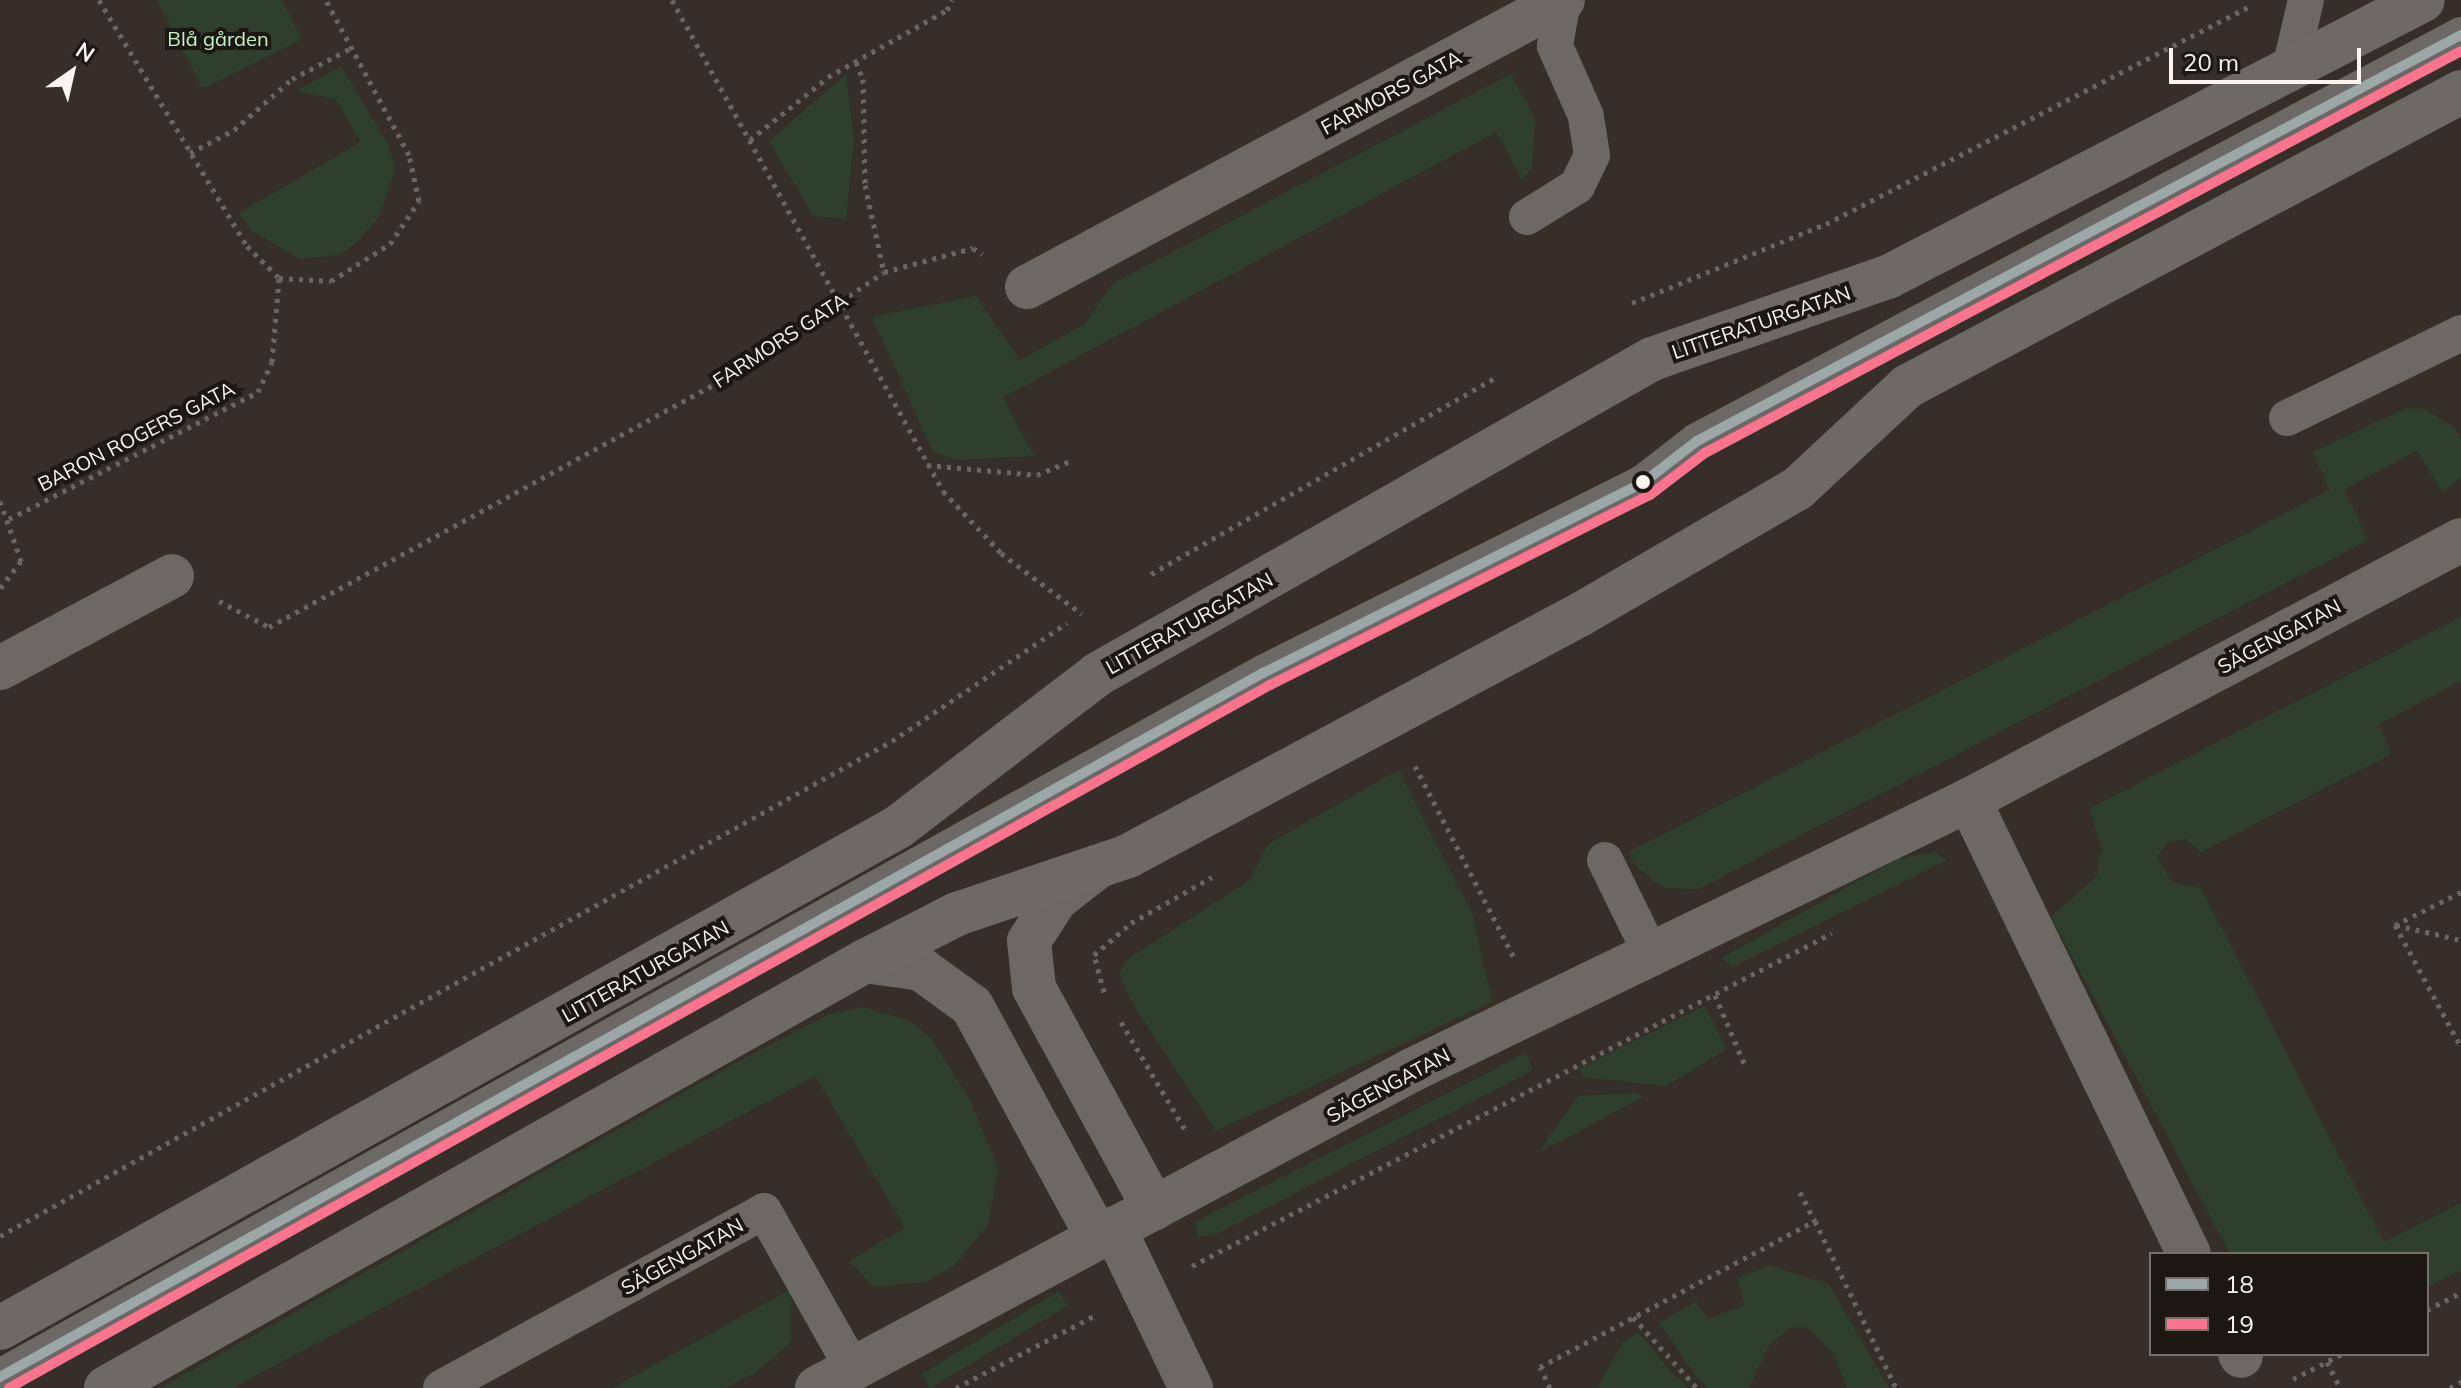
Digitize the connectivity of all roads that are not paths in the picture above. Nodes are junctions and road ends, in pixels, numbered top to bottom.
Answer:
1 (1563, 0) edge
2 (2306, 0) edge
3 (2423, 0) edge
4 (2461, 35) edge
5 (2290, 68) junction
6 (2461, 92) edge
7 (1527, 217) dead end
8 (1027, 287) road end
9 (2458, 343) edge
10 (2287, 418) dead end
11 (2461, 540) edge
12 (172, 576) road end
13 (0, 668) edge
14 (1969, 800) junction
15 (1605, 860) dead end
16 (1096, 868) junction
17 (1653, 958) junction
18 (865, 961) junction
19 (1167, 1201) junction
20 (1106, 1233) junction
21 (2188, 1252) edge
22 (0, 1328) edge
23 (0, 1377) edge
24 (835, 1379) edge
25 (106, 1388) edge
26 (441, 1388) edge
27 (1191, 1388) edge

1 - 7 lane
1 - 8 street, FARMORS GATA
2 - 5 lane
3 - 5 street, LITTERATURGATAN
4 - 23 lane
5 - 22 street, LITTERATURGATAN
6 - 16 street
9 - 10 lane
11 - 14 street, SÄGENGATAN
12 - 13 street
14 - 17 street, SÄGENGATAN
14 - 21 street
15 - 17 lane
16 - 18 street
16 - 19 street
17 - 19 street, SÄGENGATAN
18 - 20 street
18 - 25 street
19 - 20 street, SÄGENGATAN
20 - 24 street, SÄGENGATAN
20 - 27 street
24 - 26 lane, SÄGENGATAN

